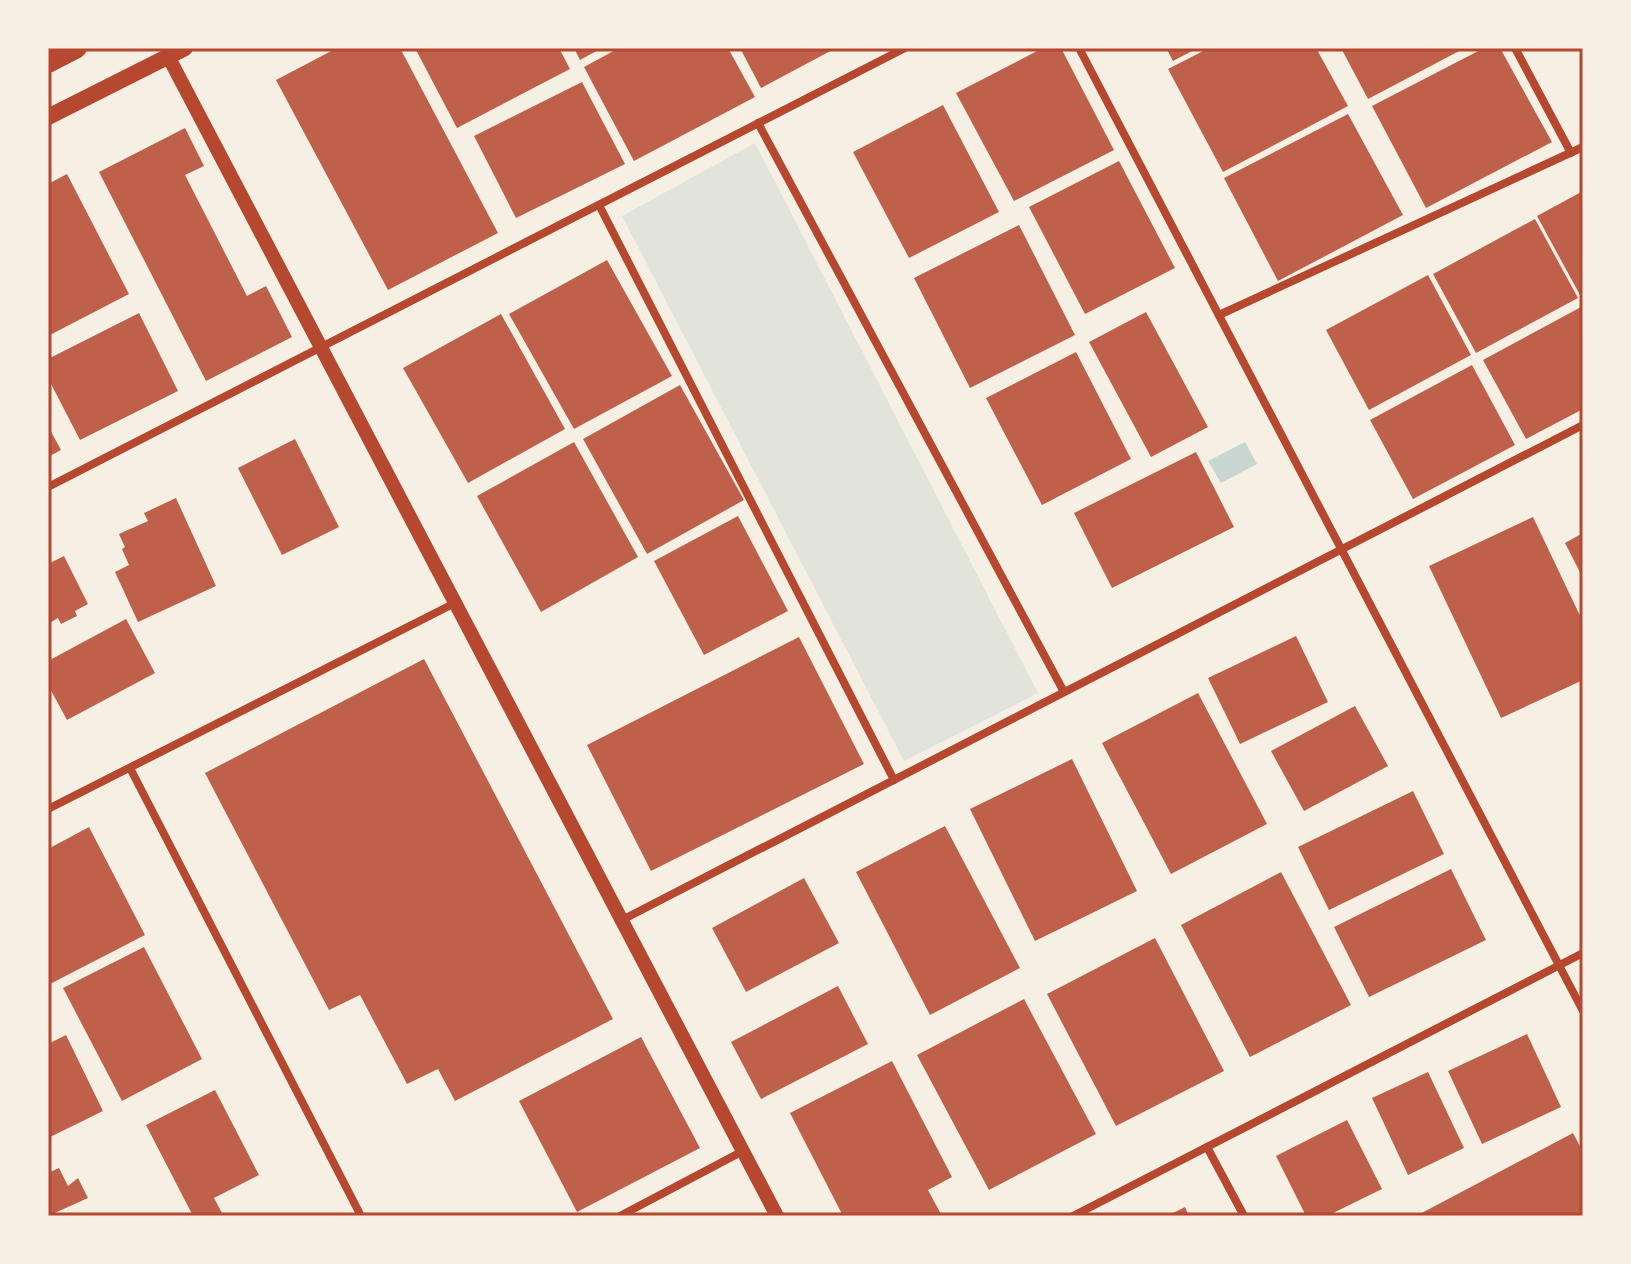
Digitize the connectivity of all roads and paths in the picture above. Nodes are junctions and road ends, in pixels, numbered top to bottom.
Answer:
1 (77, 48) edge
2 (185, 48) edge
3 (905, 48) edge
4 (1079, 48) edge
5 (1515, 48) edge
6 (167, 52) edge
7 (48, 63) edge
8 (48, 117) edge
9 (758, 123) junction
10 (1583, 147) edge
11 (1571, 153) junction
12 (599, 205) junction
13 (1219, 315) junction
14 (321, 347) junction
15 (1583, 425) edge
16 (48, 487) edge
17 (1341, 550) junction
18 (455, 603) junction
19 (1064, 692) junction
20 (130, 768) junction
21 (894, 780) junction
22 (48, 809) edge
23 (622, 920) junction
24 (1583, 953) edge
25 (1559, 965) junction
26 (1583, 1011) edge
27 (1207, 1147) junction
28 (743, 1151) junction
29 (361, 1216) edge
30 (620, 1216) edge
31 (777, 1216) edge
32 (1073, 1216) edge
33 (1244, 1216) edge

1 - 7 main road
2 - 6 main road
3 - 9 street
4 - 13 street
5 - 11 street
6 - 8 main road
6 - 14 street
9 - 12 street
9 - 19 street
10 - 11 street
11 - 13 street
12 - 14 street
12 - 21 street
13 - 17 street
14 - 16 street
14 - 18 street
15 - 17 street
17 - 19 street
17 - 25 street
18 - 20 street
18 - 23 street
19 - 21 street
20 - 22 street
20 - 29 street
21 - 23 street
23 - 28 street
24 - 25 street
25 - 26 street
25 - 27 street
27 - 32 street
27 - 33 street
28 - 30 street
28 - 31 street

